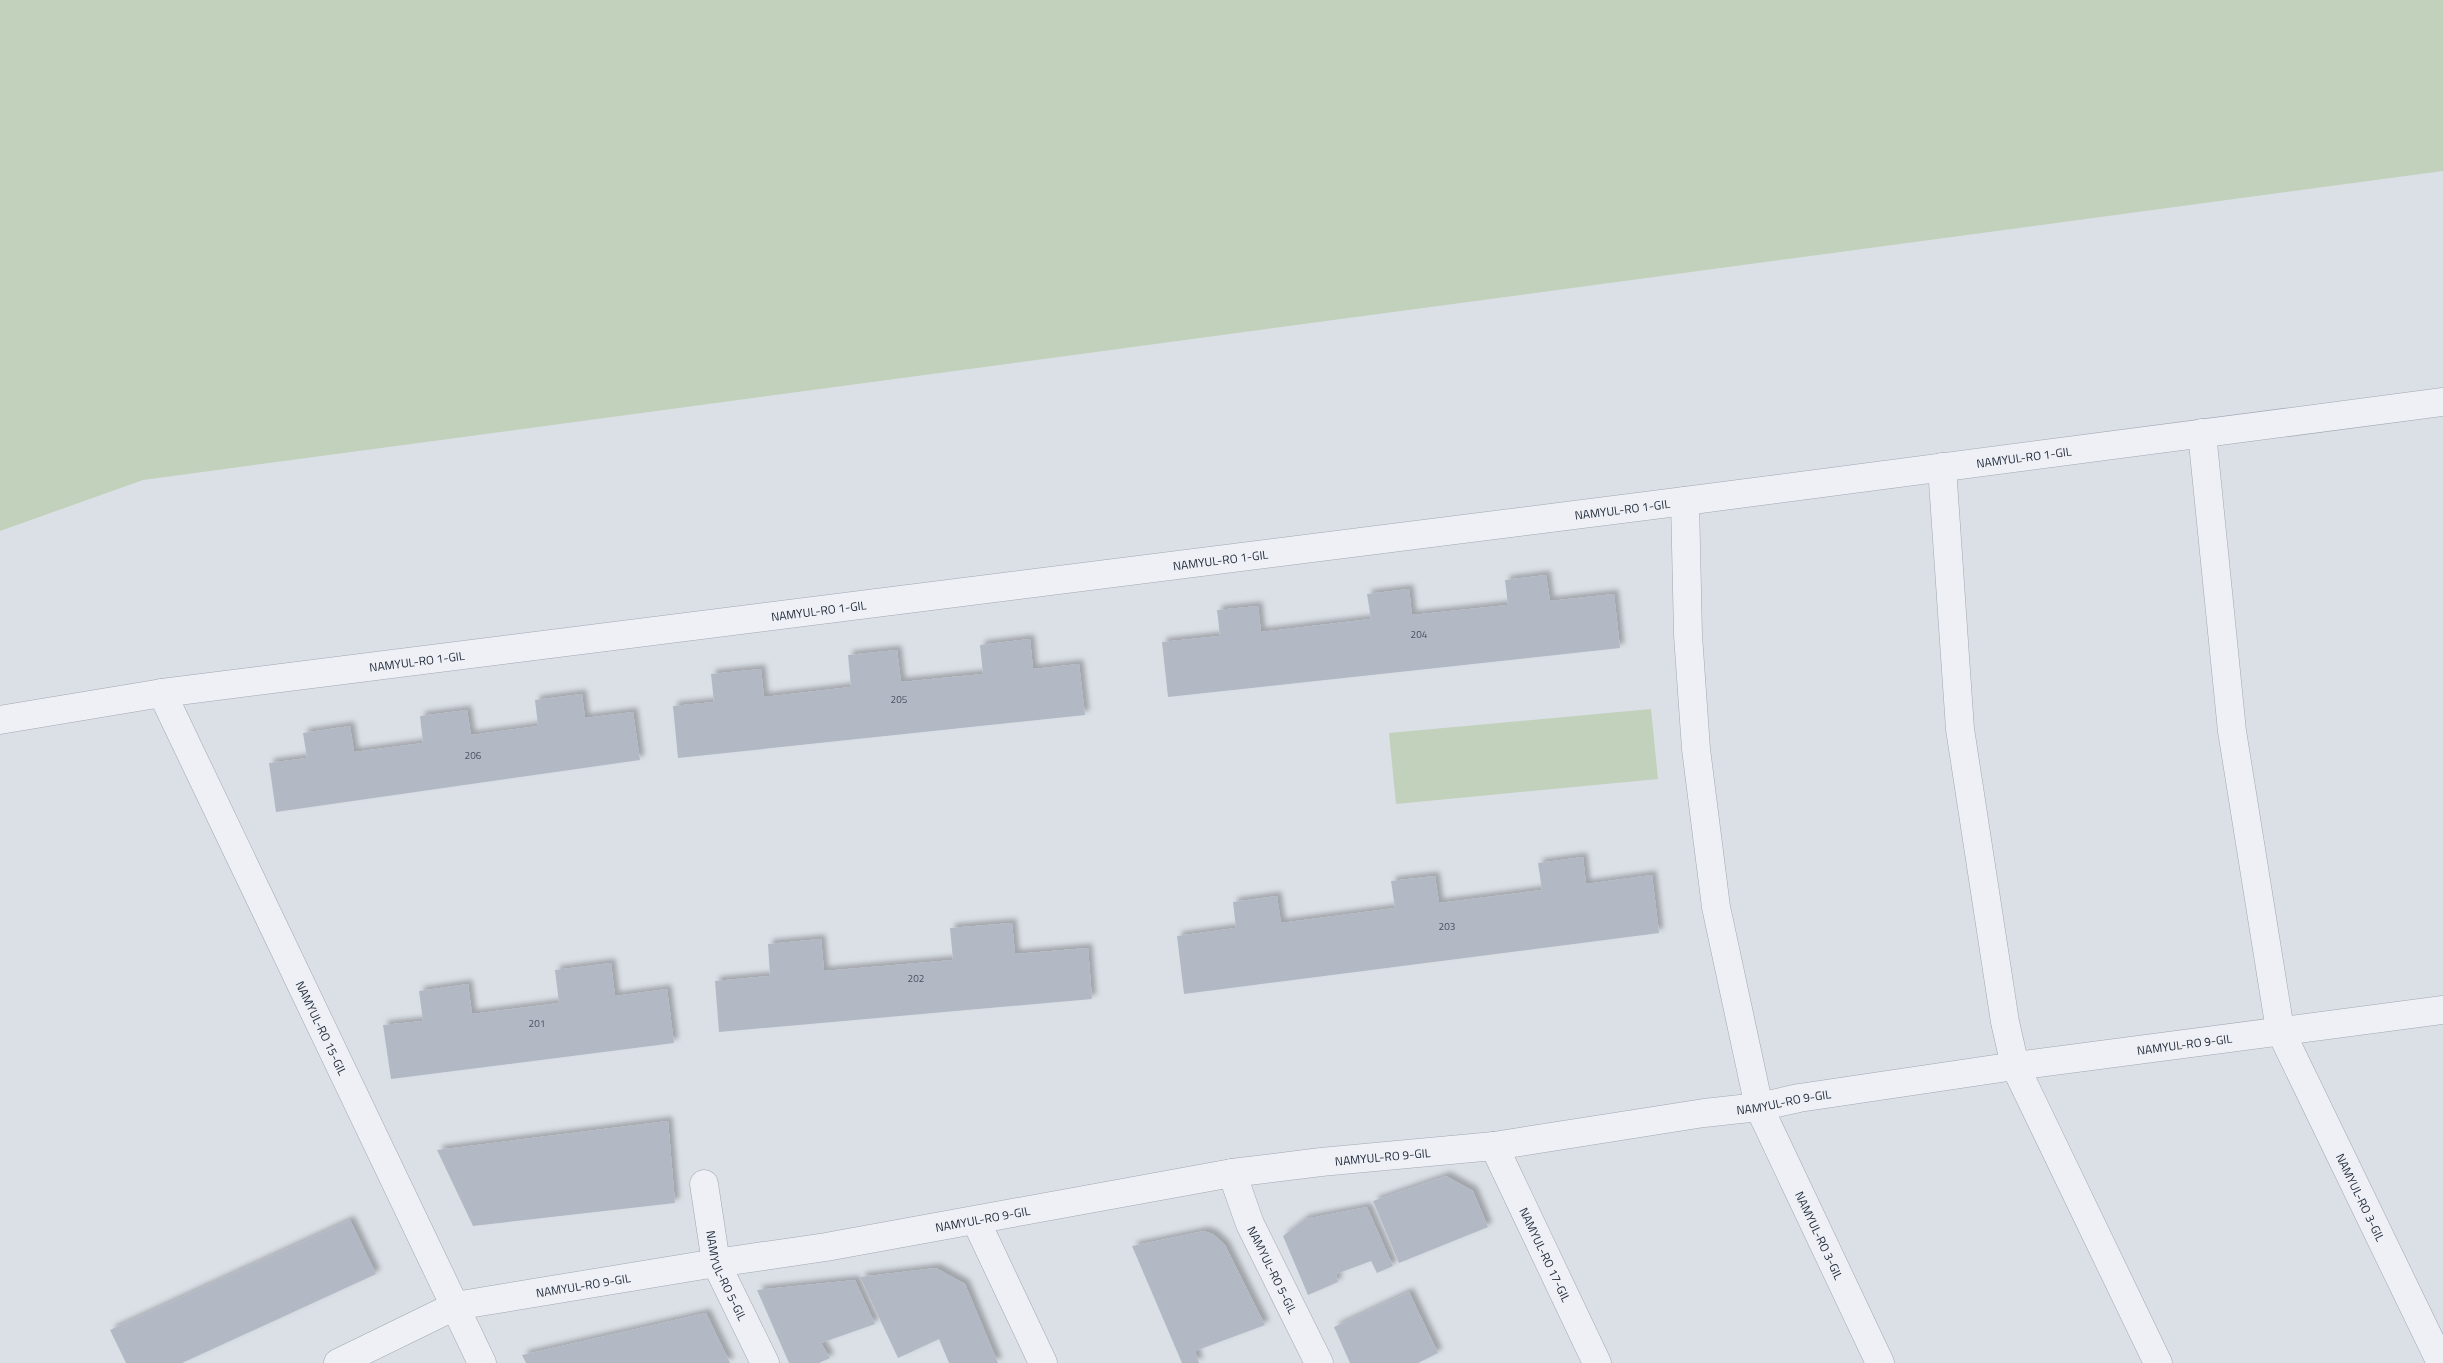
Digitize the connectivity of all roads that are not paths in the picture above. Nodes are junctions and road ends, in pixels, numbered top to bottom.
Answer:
1 (2443, 402) edge
2 (2202, 433) junction
3 (1942, 467) junction
4 (1685, 502) junction
5 (162, 693) junction
6 (0, 720) edge
7 (2443, 1010) edge
8 (2280, 1030) junction
9 (2015, 1066) junction
10 (1759, 1107) junction
11 (1494, 1146) junction
12 (1232, 1173) junction
13 (704, 1184) dead end
14 (976, 1221) junction
15 (716, 1263) junction
16 (455, 1306) junction
17 (338, 1363) edge
18 (482, 1363) edge
19 (765, 1363) edge
20 (1043, 1363) edge
21 (1319, 1363) edge
22 (1597, 1363) edge
23 (1880, 1363) edge
24 (2158, 1363) edge
25 (2441, 1363) edge

1 - 2 street, NAMYUL-RO 1-GIL
2 - 3 street, NAMYUL-RO 1-GIL
2 - 8 street, NAMYUL-RO 3-GIL
3 - 4 street, NAMYUL-RO 1-GIL
3 - 9 street
4 - 5 street, NAMYUL-RO 1-GIL
4 - 10 street, NAMYUL-RO 3-GIL
5 - 6 street, NAMYUL-RO 1-GIL
5 - 16 street, NAMYUL-RO 15-GIL
7 - 8 street, NAMYUL-RO 9-GIL
8 - 9 street, NAMYUL-RO 9-GIL
8 - 25 street, NAMYUL-RO 3-GIL
9 - 10 street, NAMYUL-RO 9-GIL
9 - 24 street
10 - 11 street, NAMYUL-RO 9-GIL
10 - 23 street, NAMYUL-RO 3-GIL
11 - 12 street, NAMYUL-RO 9-GIL
11 - 22 street, NAMYUL-RO 17-GIL
12 - 14 street, NAMYUL-RO 9-GIL
12 - 21 street, NAMYUL-RO 5-GIL
13 - 15 street, NAMYUL-RO 5-GIL
14 - 15 street, NAMYUL-RO 9-GIL
14 - 20 street
15 - 16 street, NAMYUL-RO 9-GIL
15 - 19 street, NAMYUL-RO 5-GIL
16 - 17 street, NAMYUL-RO 9-GIL
16 - 18 street, NAMYUL-RO 15-GIL

